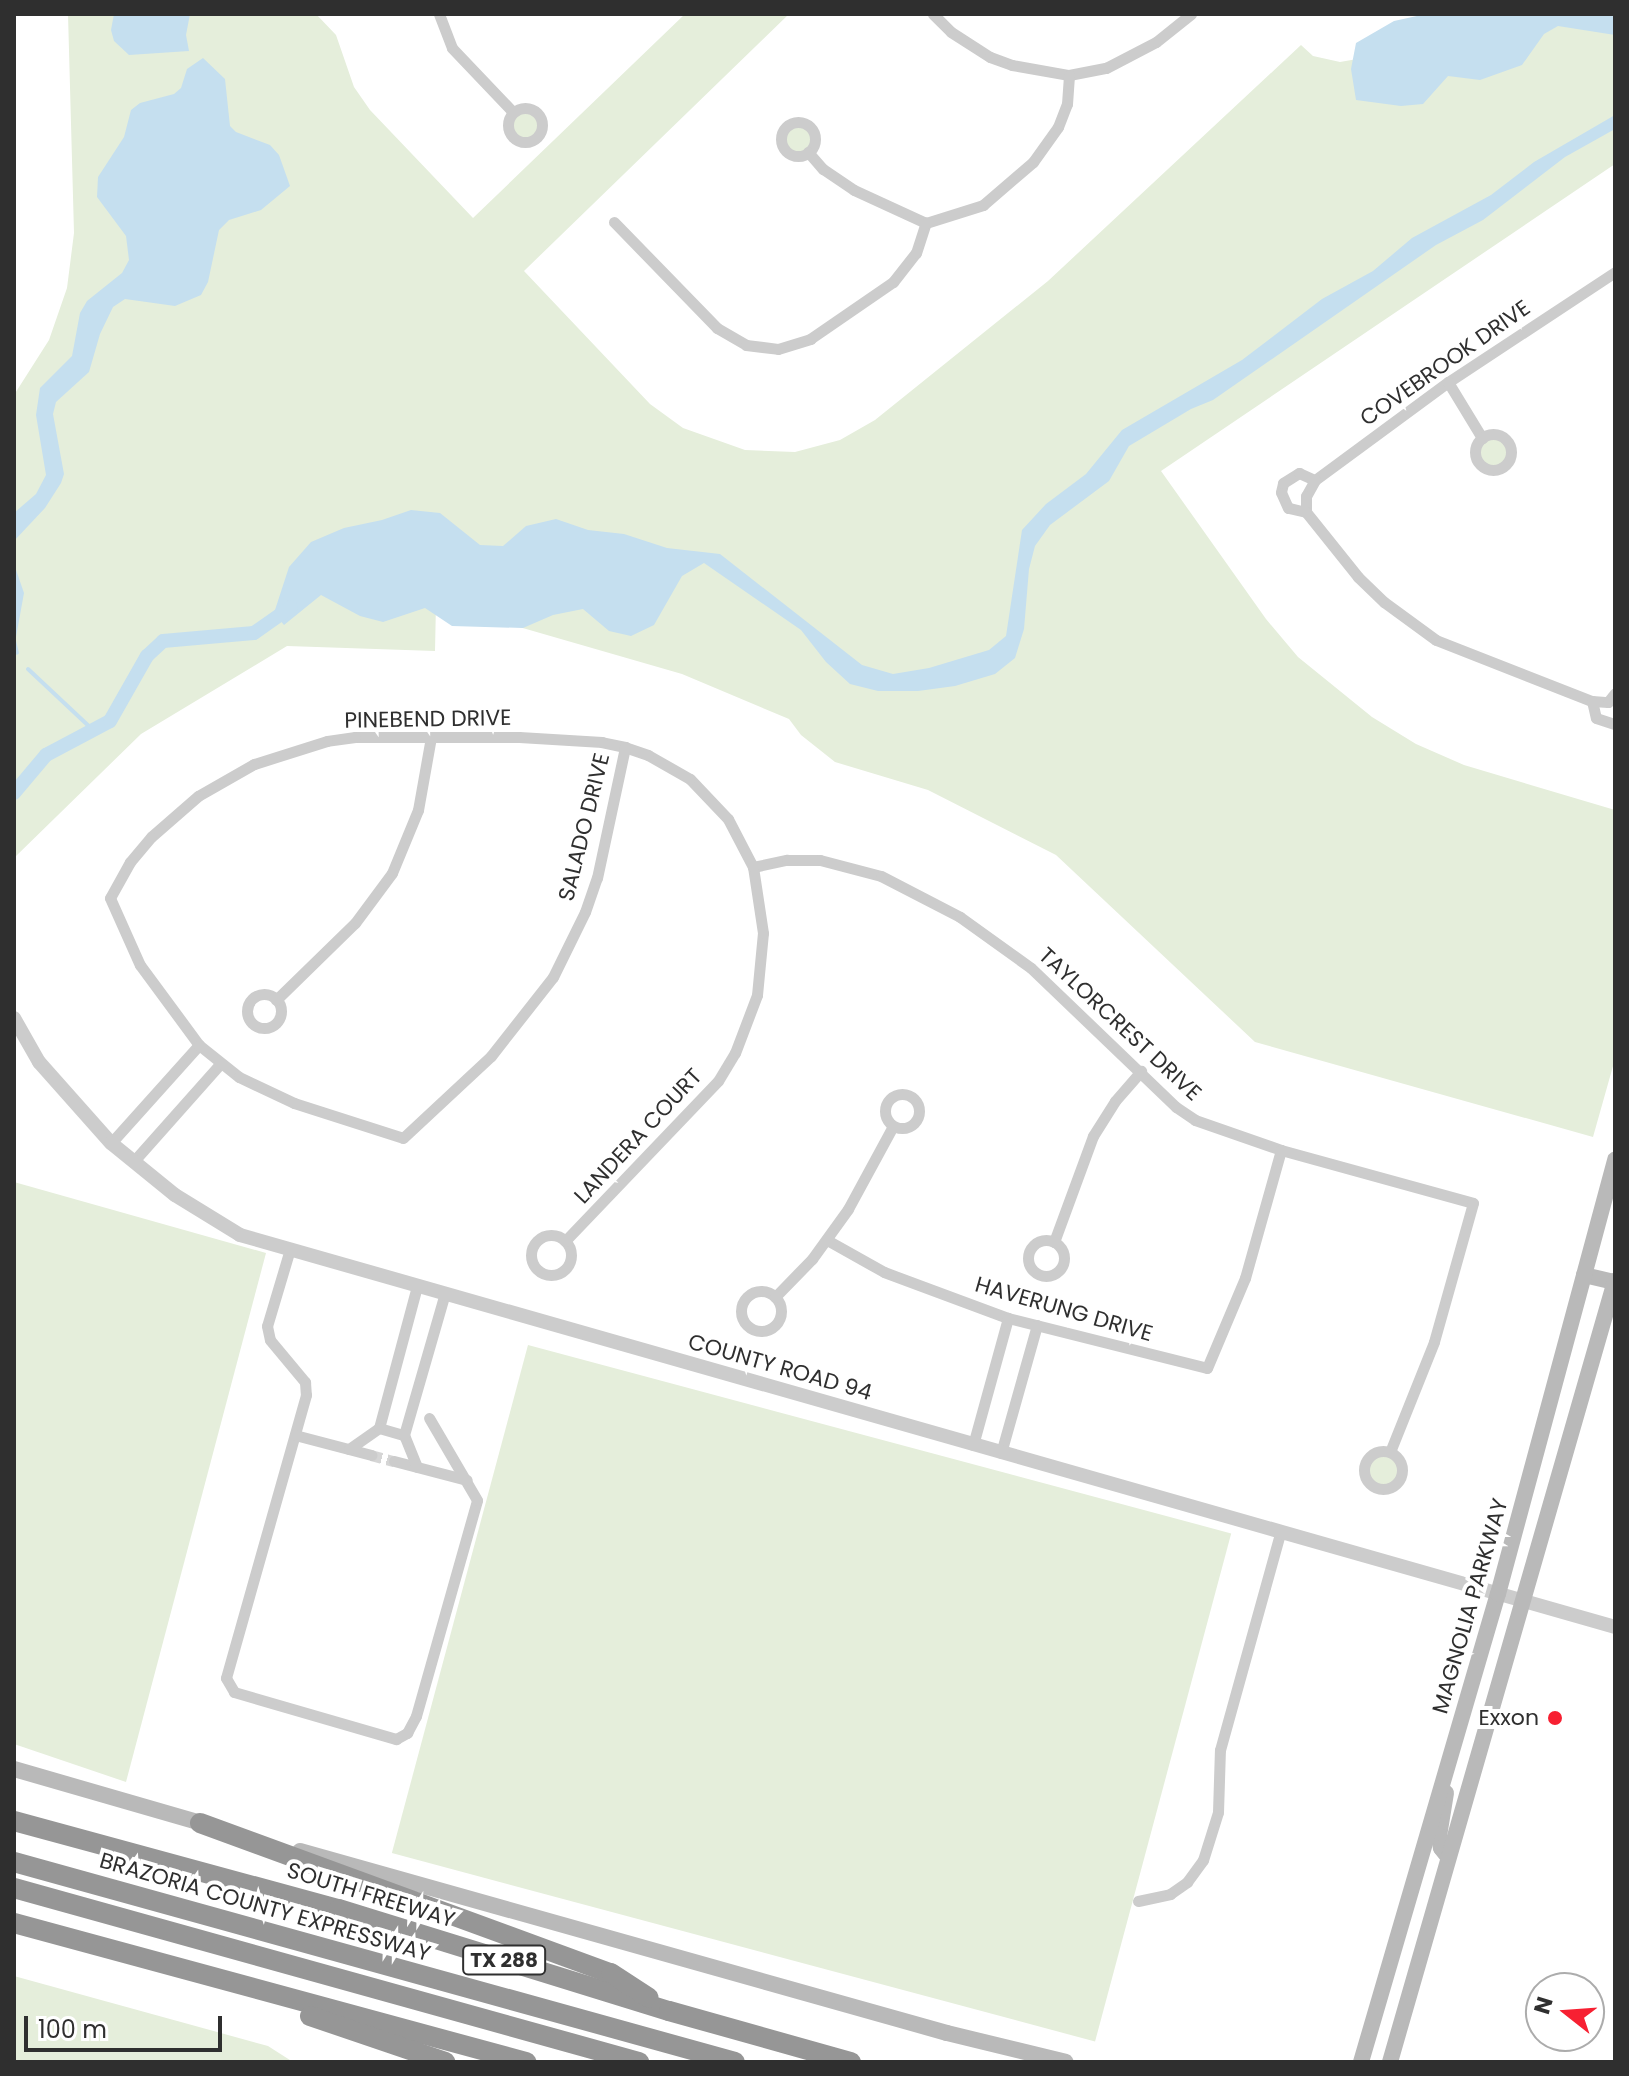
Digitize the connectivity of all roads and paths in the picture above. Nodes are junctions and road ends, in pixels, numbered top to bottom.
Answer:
1 (439, 14) edge
2 (933, 14) edge
3 (1191, 14) edge
4 (1069, 75) junction
5 (513, 112) dead end
6 (808, 152) dead end
7 (614, 222) dead end
8 (926, 223) junction
9 (1615, 272) edge
10 (1448, 382) junction
11 (1482, 438) dead end
12 (1315, 480) junction
13 (1306, 512) junction
14 (1612, 698) edge
15 (1592, 701) junction
16 (1615, 724) edge
17 (431, 737) junction
18 (625, 747) junction
19 (753, 867) junction
20 (276, 1000) dead end
21 (14, 1018) edge
22 (199, 1045) junction
23 (221, 1063) junction
24 (1141, 1071) junction
25 (893, 1126) dead end
26 (111, 1143) junction
27 (1281, 1150) junction
28 (1615, 1159) edge
29 (133, 1162) junction
30 (827, 1240) junction
31 (565, 1241) dead end
32 (1054, 1242) dead end
33 (290, 1249) junction
34 (1584, 1275) junction
35 (1615, 1281) edge
36 (417, 1286) junction
37 (445, 1293) junction
38 (775, 1297) dead end
39 (1008, 1318) junction
40 (1037, 1325) junction
41 (429, 1418) dead end
42 (379, 1428) junction
43 (295, 1435) junction
44 (404, 1435) junction
45 (973, 1445) junction
46 (349, 1449) junction
47 (1390, 1452) dead end
48 (1001, 1453) junction
49 (371, 1455) tunnel mouth
50 (394, 1461) tunnel mouth
51 (417, 1467) junction
52 (467, 1480) junction
53 (1280, 1534) junction
54 (1498, 1594) junction
55 (1522, 1601) junction
56 (1615, 1627) edge
57 (1447, 1763) junction
58 (14, 1769) edge
59 (14, 1821) edge
60 (200, 1823) junction
61 (1448, 1857) junction
62 (14, 1862) edge
63 (14, 1888) edge
64 (1138, 1901) dead end
65 (14, 1923) edge
66 (102, 1947) junction
67 (669, 2011) junction
68 (445, 2062) edge
69 (526, 2062) edge
70 (639, 2062) edge
71 (735, 2062) edge
72 (851, 2062) edge
73 (1066, 2062) edge
74 (1361, 2062) edge
75 (1390, 2062) edge

1 - 5 street
2 - 4 street
3 - 4 street
4 - 8 street
6 - 8 street
7 - 8 street
9 - 10 street, COVEBROOK DRIVE
10 - 11 street
10 - 12 street, COVEBROOK DRIVE
12 - 13 street, COVEBROOK DRIVE
12 - 13 street
13 - 15 street
14 - 15 street
15 - 16 street
17 - 18 street, PINEBEND DRIVE
17 - 20 street
17 - 22 street, PINEBEND DRIVE
18 - 19 street, PINEBEND DRIVE
18 - 23 street, SALADO DRIVE
19 - 24 street, TAYLORCREST DRIVE
19 - 31 street, LANDERA COURT
21 - 26 street, COUNTY ROAD 94
22 - 23 street
22 - 26 street
23 - 29 street
24 - 27 street, TAYLORCREST DRIVE
24 - 32 street
25 - 30 street
26 - 29 street, COUNTY ROAD 94
27 - 40 street, HAVERUNG DRIVE
27 - 47 street, TAYLORCREST DRIVE
28 - 34 main road, MAGNOLIA PARKWAY
29 - 33 street, COUNTY ROAD 94
30 - 38 street
30 - 39 street, HAVERUNG DRIVE
33 - 36 street, COUNTY ROAD 94
33 - 43 street
34 - 35 main road
34 - 54 main road, MAGNOLIA PARKWAY
35 - 55 main road
36 - 37 street, COUNTY ROAD 94
36 - 42 street
37 - 44 street
37 - 45 street, COUNTY ROAD 94
39 - 40 street, HAVERUNG DRIVE
39 - 45 street
40 - 48 street
41 - 52 street
42 - 44 street
42 - 46 street
43 - 46 street
43 - 52 street
44 - 51 street
45 - 48 street, COUNTY ROAD 94
46 - 49 street
48 - 53 street, COUNTY ROAD 94
50 - 51 street
51 - 52 street
53 - 54 street, COUNTY ROAD 94
53 - 64 street
54 - 55 street, COUNTY ROAD 94
54 - 57 main road, MAGNOLIA PARKWAY
55 - 56 street, COUNTY ROAD 94
55 - 61 main road
57 - 61 main road
57 - 74 main road, MAGNOLIA PARKWAY
58 - 60 main road
59 - 67 highway, SOUTH FREEWAY / TX 288
60 - 67 highway
60 - 73 main road
61 - 75 main road
62 - 71 highway, BRAZORIA COUNTY EXPRESSWAY
63 - 70 highway
65 - 66 highway
66 - 68 highway
66 - 69 highway
67 - 72 highway, SOUTH FREEWAY / TX 288

